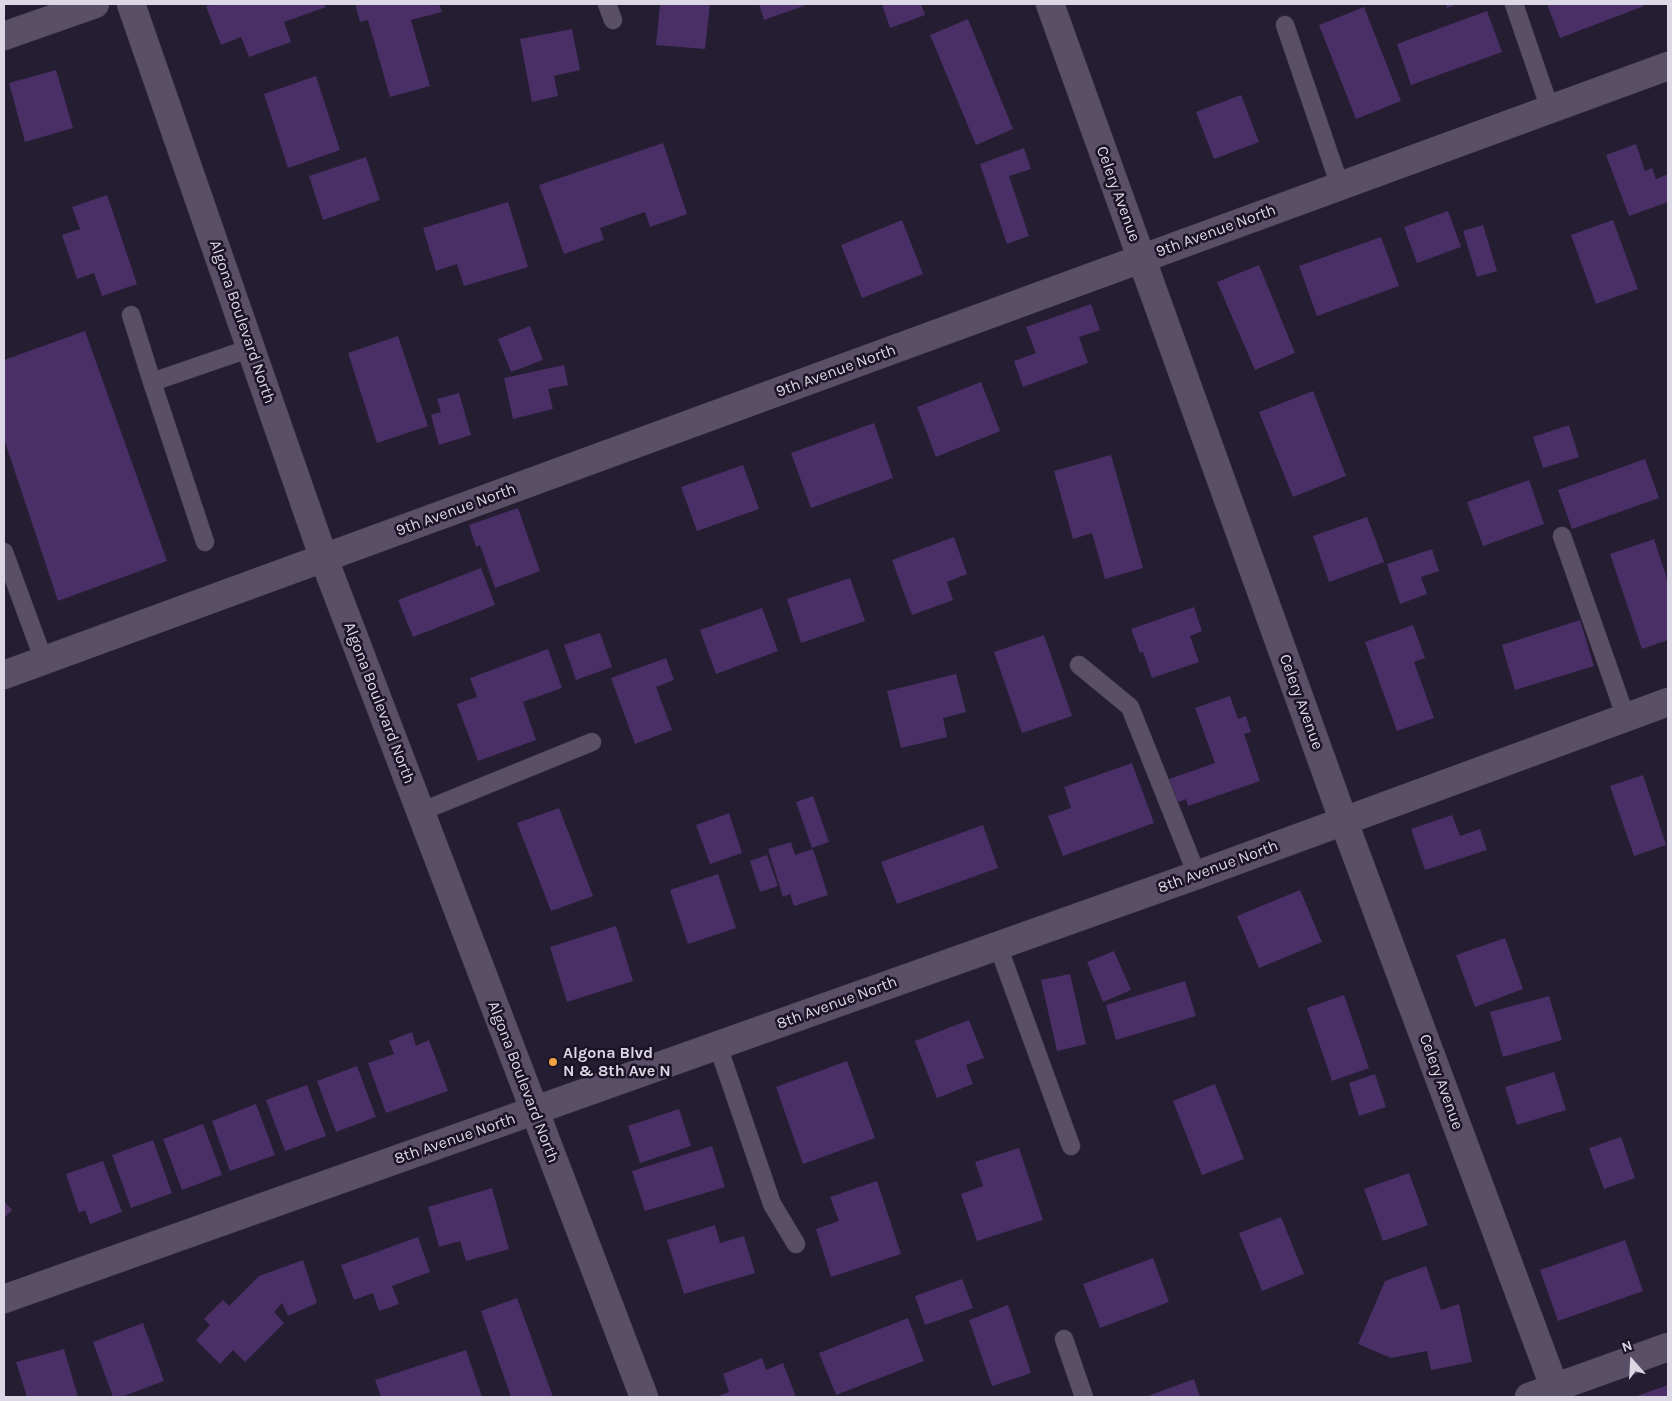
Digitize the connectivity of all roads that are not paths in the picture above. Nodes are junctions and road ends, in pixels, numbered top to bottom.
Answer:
1 (95, 4) edge
2 (131, 4) edge
3 (1050, 4) edge
4 (1514, 4) edge
5 (1285, 25) dead end
6 (4, 36) edge
7 (1668, 66) edge
8 (1550, 109) junction
9 (1340, 186) junction
10 (1141, 258) junction
11 (131, 315) dead end
12 (251, 348) junction
13 (152, 382) junction
14 (1562, 536) dead end
15 (205, 542) dead end
16 (4, 552) edge
17 (324, 558) junction
18 (44, 661) junction
19 (1079, 665) dead end
20 (4, 675) edge
21 (1668, 702) edge
22 (1626, 718) junction
23 (592, 742) dead end
24 (420, 812) junction
25 (1344, 822) junction
26 (1197, 875) junction
27 (998, 946) junction
28 (718, 1046) junction
29 (535, 1111) junction
30 (1071, 1146) dead end
31 (796, 1244) dead end
32 (4, 1299) edge
33 (1064, 1339) dead end
34 (1668, 1347) edge
35 (1557, 1393) edge
36 (644, 1397) edge
37 (1084, 1397) edge
38 (1529, 1397) edge

1 - 6 street
2 - 12 street, Algona Boulevard North
3 - 10 street, Celery Avenue
4 - 8 lane
5 - 9 lane
7 - 8 street, 9th Avenue North
8 - 9 street, 9th Avenue North
9 - 10 street, 9th Avenue North
10 - 17 street, 9th Avenue North
10 - 25 street, Celery Avenue
11 - 13 lane
12 - 13 lane
12 - 17 street, Algona Boulevard North
13 - 15 lane
14 - 22 lane
16 - 18 lane
17 - 18 street, 9th Avenue North
17 - 24 street, Algona Boulevard North
18 - 20 street, 9th Avenue North
19 - 26 lane
21 - 22 street, 8th Avenue North
22 - 25 street, 8th Avenue North
23 - 24 lane
24 - 29 street, Algona Boulevard North
25 - 26 street, 8th Avenue North
25 - 35 street, Celery Avenue
26 - 27 street, 8th Avenue North
27 - 28 street, 8th Avenue North
27 - 30 lane
28 - 29 street, 8th Avenue North
28 - 31 lane
29 - 32 street, 8th Avenue North
29 - 36 street, Algona Boulevard North
33 - 37 lane
34 - 35 street
35 - 38 street

